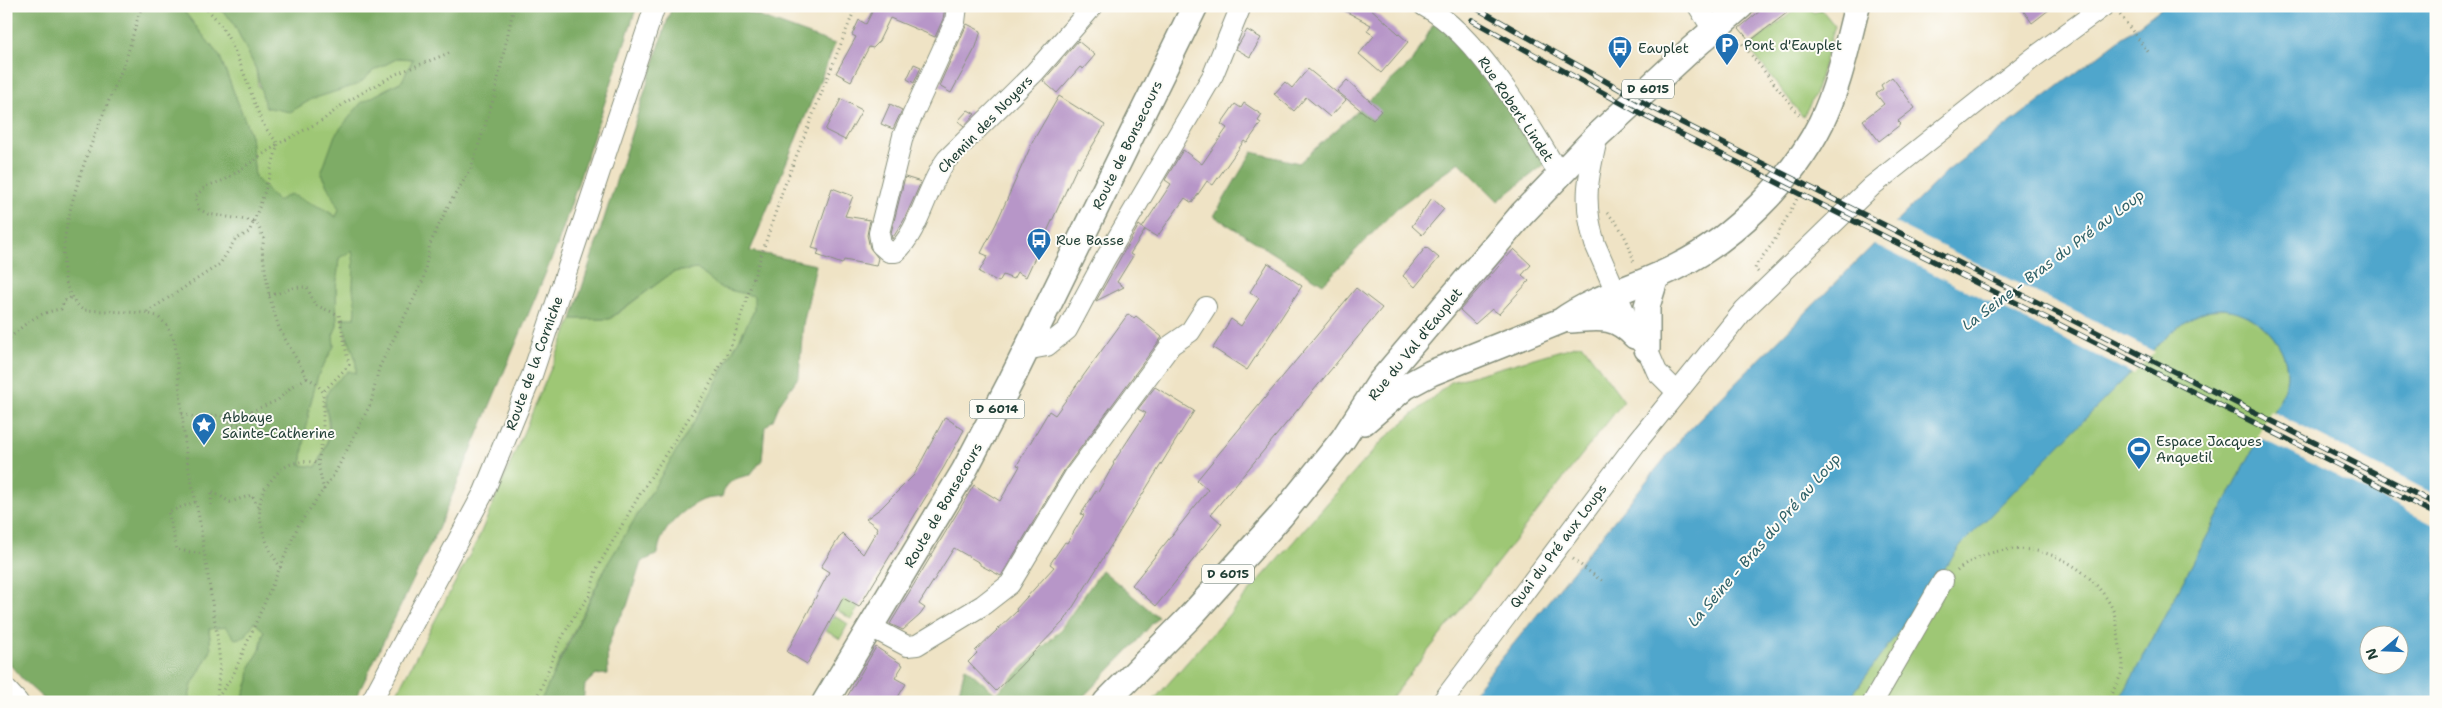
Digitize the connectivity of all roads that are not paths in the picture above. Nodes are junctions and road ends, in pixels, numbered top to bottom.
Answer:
1 (655, 6) edge
2 (957, 6) edge
3 (1093, 6) edge
4 (1195, 6) edge
5 (1240, 6) edge
6 (1424, 6) edge
7 (1698, 6) edge
8 (1857, 6) edge
9 (2111, 10) edge
10 (1726, 19) edge
11 (1598, 136) junction
12 (1560, 176) junction
13 (1656, 277) junction
14 (1616, 294) junction
15 (1206, 307) dead end
16 (1561, 321) junction
17 (1641, 343) junction
18 (1025, 350) junction
19 (1676, 392) junction
20 (1343, 439) junction
21 (1943, 581) road end
22 (871, 627) junction
23 (6, 689) edge
24 (1443, 701) edge
25 (18, 702) edge
26 (371, 702) edge
27 (825, 702) edge
28 (1106, 702) edge
29 (1873, 702) edge

1 - 26 street, Route de la Corniche
2 - 3 street, Chemin des Noyers
4 - 18 main road, Route de Bonsecours / D 6014
5 - 18 street
6 - 12 street, Rue Robert Lindet
7 - 10 street
8 - 13 main road, D 6015
9 - 19 street, Quai du Pré aux Loups
10 - 11 main road, D 6015
11 - 12 main road, D 6015
11 - 14 street
12 - 20 main road, Rue du Val d'Eauplet / D 6015
13 - 14 main road, D 6015
13 - 17 main road
14 - 16 main road, Rue du Val d'Eauplet / D 6015
14 - 17 street
15 - 22 street
16 - 17 main road
16 - 20 main road, Rue du Val d'Eauplet / D 6015
17 - 19 street
18 - 22 main road, Route de Bonsecours / D 6014
19 - 24 street, Quai du Pré aux Loups
20 - 28 main road, D 6015
21 - 29 street
22 - 27 main road, Route de Bonsecours / D 6014
23 - 25 street

